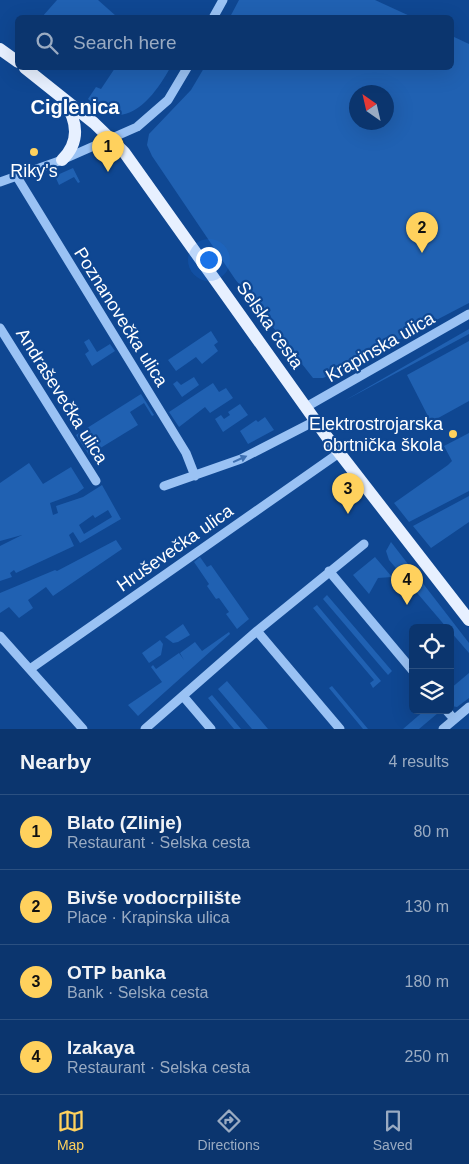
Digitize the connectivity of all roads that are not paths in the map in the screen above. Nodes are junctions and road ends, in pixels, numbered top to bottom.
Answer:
1 (223, 0) edge
2 (215, 15) edge
3 (0, 49) edge
4 (15, 60) edge
5 (28, 70) edge
6 (186, 70) edge
7 (60, 95) junction
8 (112, 139) junction
9 (62, 160) junction
10 (17, 177) junction
11 (0, 182) edge
12 (469, 314) edge
13 (0, 328) edge
14 (306, 407) junction
15 (315, 421) junction
16 (339, 453) junction
17 (194, 476) junction
18 (96, 481) dead end
19 (164, 486) dead end
20 (364, 544) dead end
21 (329, 571) junction
22 (469, 620) edge
23 (257, 631) junction
24 (0, 636) edge
25 (30, 669) junction
26 (411, 669) edge
27 (183, 696) junction
28 (469, 707) edge
29 (450, 714) edge
30 (454, 719) junction
31 (83, 729) edge
32 (145, 729) edge
33 (211, 729) edge
34 (340, 729) edge
35 (443, 729) edge

1 - 2 street
3 - 4 main road
5 - 7 main road, Selska cesta
6 - 8 street
7 - 8 main road, Selska cesta
7 - 9 main road
8 - 9 street
8 - 14 main road, Selska cesta
9 - 10 street
10 - 11 street
10 - 17 street, Poznanovečka ulica
12 - 14 street, Krapinska ulica
13 - 18 street, Andraševečka ulica
14 - 15 main road, Selska cesta
15 - 16 main road, Selska cesta
17 -> 15 street
16 - 22 main road, Selska cesta
16 - 25 street, Hruševečka ulica
17 - 19 street
20 - 21 street
21 - 23 street
21 - 26 street
23 - 27 street
23 - 34 street
24 - 25 street
25 - 31 street
27 - 32 street
27 - 33 street
28 - 30 street
29 - 30 street
30 - 35 street

